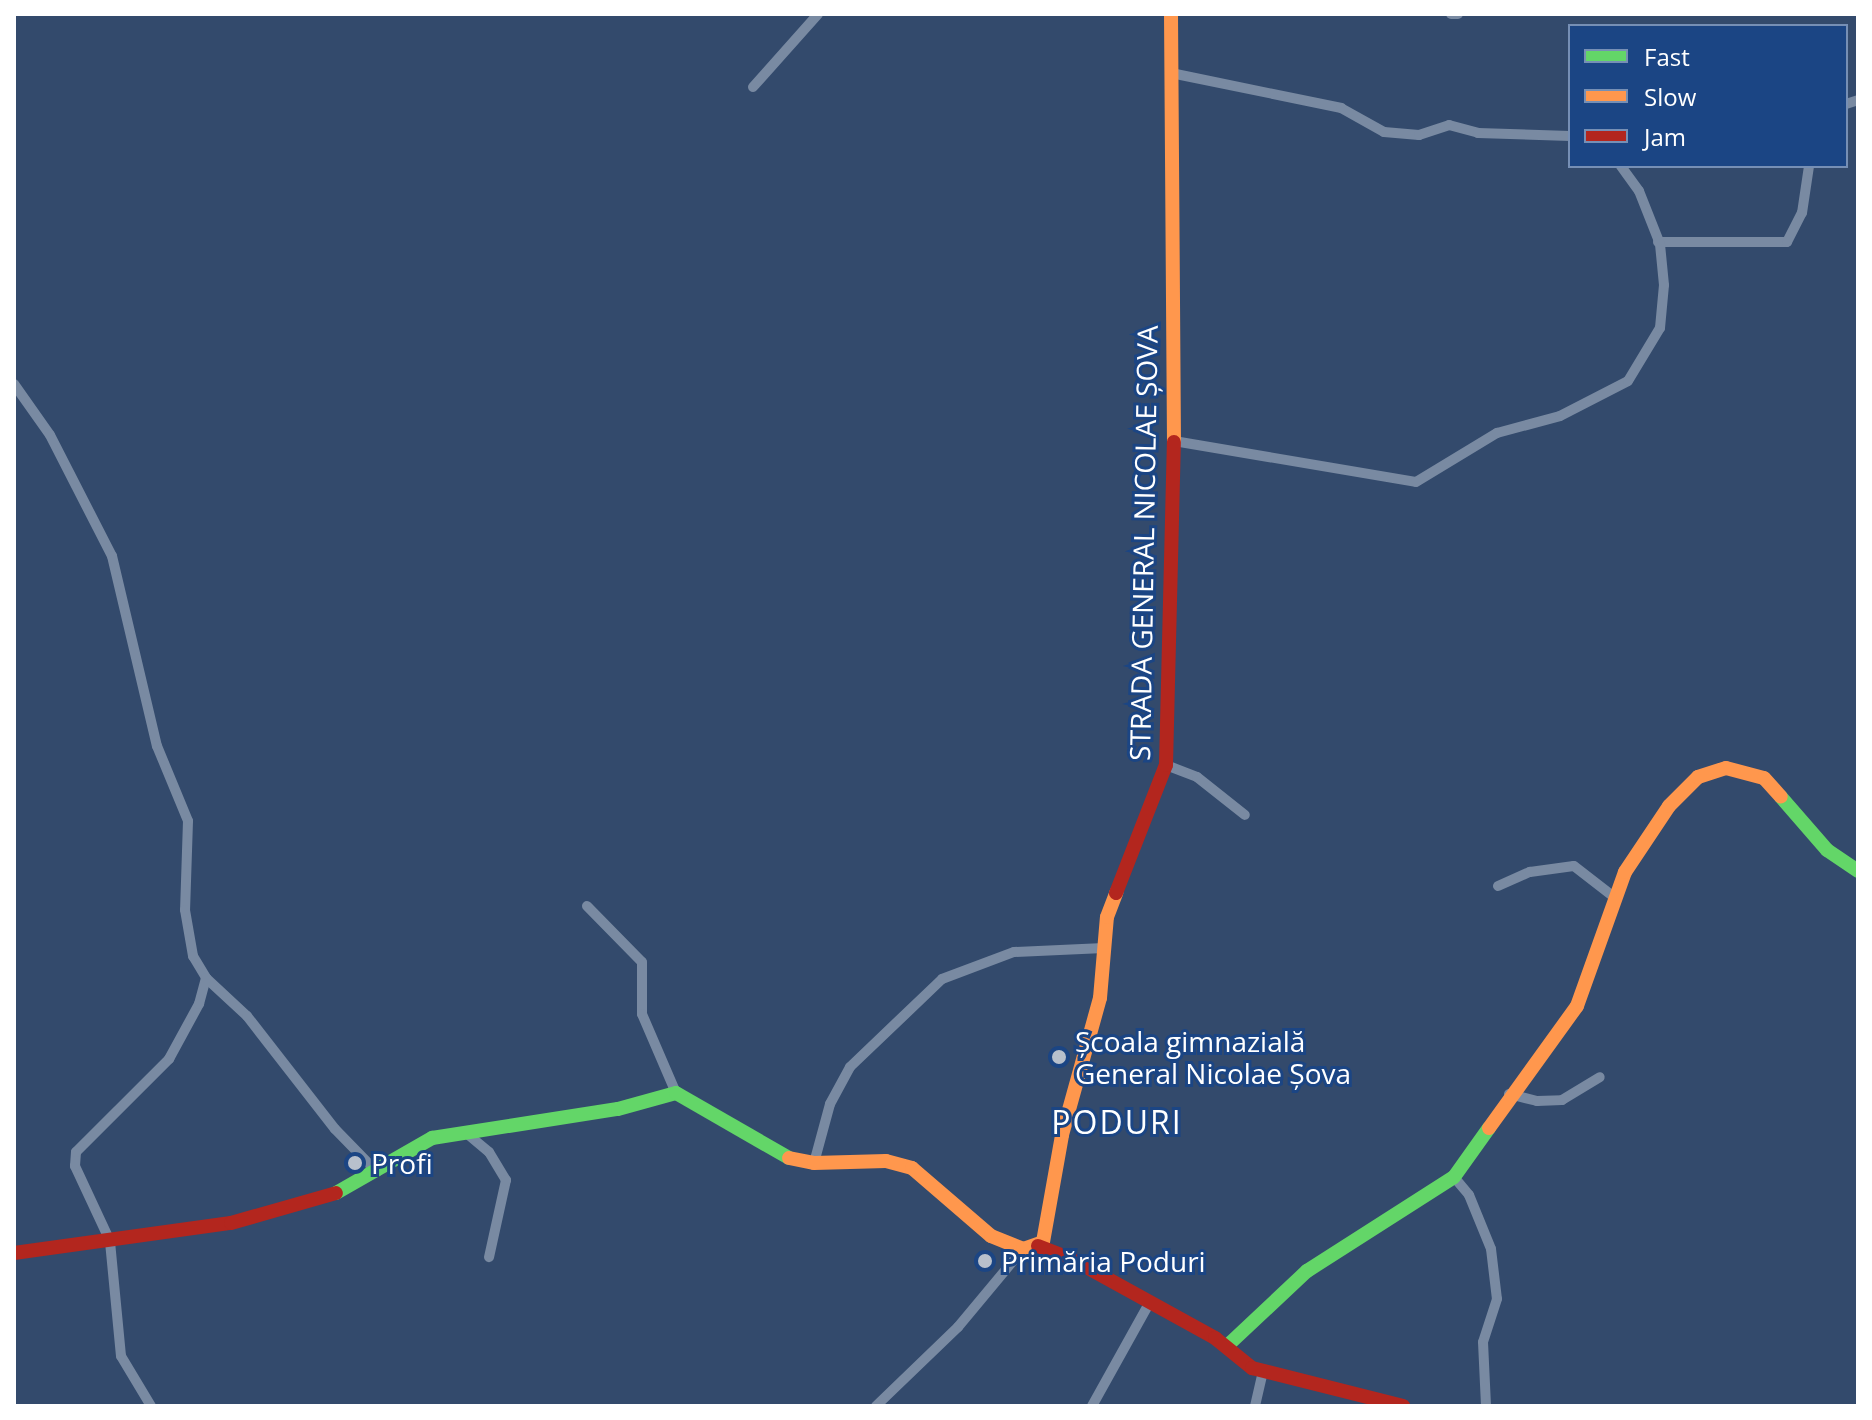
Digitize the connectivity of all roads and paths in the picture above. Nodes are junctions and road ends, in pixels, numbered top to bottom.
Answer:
1 (818, 14) edge
2 (1171, 14) edge
3 (1451, 14) edge
4 (1458, 14) edge
5 (1171, 73) junction
6 (753, 87) dead end
7 (1568, 136) edge
8 (1622, 168) edge
9 (1809, 168) edge
10 (1658, 242) junction
11 (14, 384) edge
12 (1174, 441) junction
13 (1166, 765) junction
14 (1245, 815) dead end
15 (1858, 871) edge
16 (1498, 886) dead end
17 (1614, 897) junction
18 (587, 906) dead end
19 (1104, 948) junction
20 (206, 978) junction
21 (1600, 1077) dead end
22 (676, 1093) junction
23 (1509, 1094) junction
24 (465, 1132) junction
25 (814, 1163) junction
26 (377, 1172) junction
27 (1454, 1177) junction
28 (110, 1241) junction
29 (1038, 1246) junction
30 (1023, 1249) junction
31 (14, 1253) edge
32 (489, 1257) dead end
33 (1150, 1302) junction
34 (1227, 1346) junction
35 (1263, 1372) junction
36 (151, 1406) edge
37 (876, 1406) edge
38 (1092, 1406) edge
39 (1255, 1406) edge
40 (1403, 1406) edge
41 (1486, 1406) edge

1 - 6 street
2 - 5 main road, STRADA GENERAL NICOLAE ȘOVA
3 - 4 street
5 - 7 street
5 - 12 main road, STRADA GENERAL NICOLAE ȘOVA
8 - 10 street
9 - 10 street
10 - 12 street
11 - 20 street
12 - 13 main road, STRADA GENERAL NICOLAE ȘOVA
13 - 14 street
13 - 19 main road, STRADA GENERAL NICOLAE ȘOVA
15 - 17 main road
16 - 17 street
17 - 23 main road
18 - 22 street
19 - 25 street
19 - 29 main road, STRADA GENERAL NICOLAE ȘOVA
20 - 26 street
20 - 28 street
21 - 23 street
22 - 24 main road
22 - 25 main road
23 - 27 main road
24 - 26 main road
24 - 32 street
25 - 30 main road
26 - 28 main road
27 - 34 main road
27 - 41 street
28 - 31 main road
28 - 36 street
29 - 30 main road
29 - 33 main road
30 - 37 street
33 - 34 main road
33 - 38 street
34 - 35 main road
35 - 39 street
35 - 40 main road

